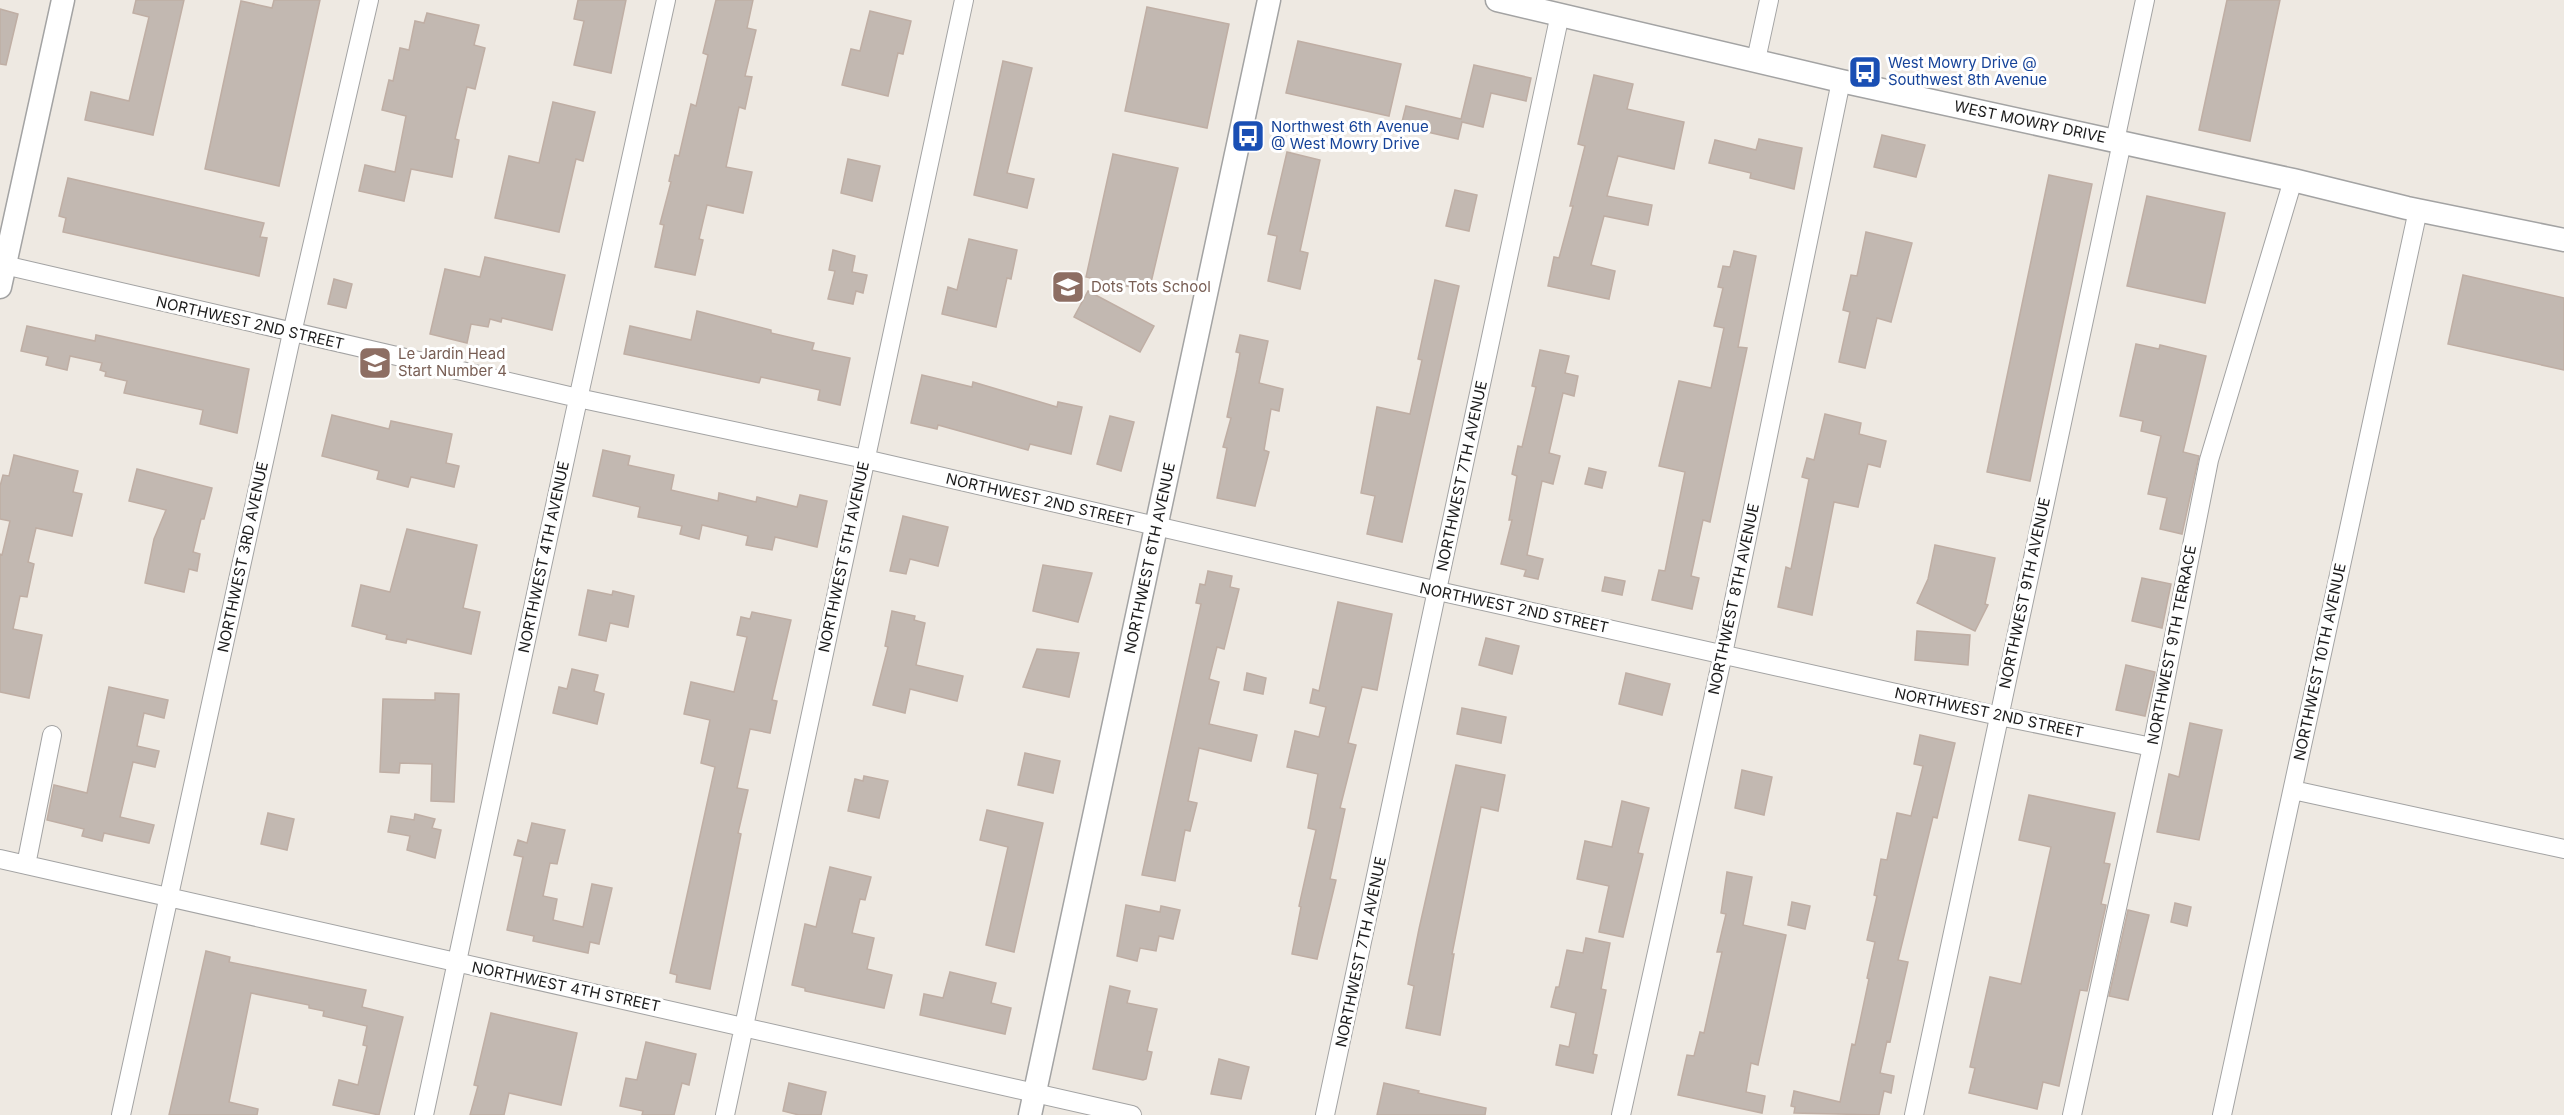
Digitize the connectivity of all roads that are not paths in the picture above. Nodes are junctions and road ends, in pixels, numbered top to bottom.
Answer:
1 (63, 0) edge
2 (369, 0) edge
3 (666, 0) edge
4 (964, 0) edge
5 (1269, 0) edge
6 (1497, 0) edge
7 (1769, 0) edge
8 (2145, 0) edge
9 (1560, 14) junction
10 (1756, 60) junction
11 (1841, 81) junction
12 (2118, 142) junction
13 (2293, 180) junction
14 (2418, 210) junction
15 (2564, 240) edge
16 (2, 272) edge
17 (292, 333) junction
18 (578, 398) junction
19 (865, 459) junction
20 (1157, 527) junction
21 (1438, 591) junction
22 (1723, 654) junction
23 (1999, 716) junction
24 (52, 735) dead end
25 (2152, 747) junction
26 (2293, 790) junction
27 (2564, 849) edge
28 (0, 859) edge
29 (26, 865) junction
30 (168, 897) junction
31 (456, 963) junction
32 (745, 1026) junction
33 (1035, 1092) junction
34 (121, 1115) edge
35 (424, 1115) edge
36 (725, 1115) edge
37 (1030, 1115) edge
38 (1132, 1115) edge
39 (1325, 1115) edge
40 (1621, 1115) edge
41 (1914, 1115) edge
42 (2072, 1115) edge
43 (2222, 1115) edge

1 - 16 street
2 - 17 street, NORTHWEST 3RD AVENUE
3 - 18 street, NORTHWEST 4TH AVENUE
4 - 19 street, NORTHWEST 5TH AVENUE
5 - 20 street, NORTHWEST 6TH AVENUE
6 - 9 street, WEST MOWRY DRIVE
7 - 10 street
8 - 12 street, NORTHWEST 9TH AVENUE
9 - 10 street, WEST MOWRY DRIVE
9 - 21 street, NORTHWEST 7TH AVENUE
10 - 11 street, WEST MOWRY DRIVE
11 - 12 street, WEST MOWRY DRIVE
11 - 22 street, NORTHWEST 8TH AVENUE
12 - 13 street, WEST MOWRY DRIVE
12 - 23 street, NORTHWEST 9TH AVENUE
13 - 14 street, WEST MOWRY DRIVE
13 - 25 street, NORTHWEST 9TH TERRACE
14 - 15 street, WEST MOWRY DRIVE
14 - 26 street, NORTHWEST 10TH AVENUE
16 - 17 street, NORTHWEST 2ND STREET
17 - 18 street, NORTHWEST 2ND STREET
17 - 30 street, NORTHWEST 3RD AVENUE
18 - 19 street, NORTHWEST 2ND STREET
18 - 31 street, NORTHWEST 4TH AVENUE
19 - 20 street, NORTHWEST 2ND STREET
19 - 32 street, NORTHWEST 5TH AVENUE
20 - 21 street, NORTHWEST 2ND STREET
20 - 33 street, NORTHWEST 6TH AVENUE
21 - 22 street, NORTHWEST 2ND STREET
21 - 39 street, NORTHWEST 7TH AVENUE
22 - 23 street, NORTHWEST 2ND STREET
22 - 40 street, NORTHWEST 8TH AVENUE
23 - 25 street, NORTHWEST 2ND STREET
23 - 41 street, NORTHWEST 9TH AVENUE
24 - 29 street
25 - 42 street, NORTHWEST 9TH TERRACE
26 - 27 street
26 - 43 street, NORTHWEST 10TH AVENUE
28 - 29 street, NORTHWEST 4TH STREET
29 - 30 street, NORTHWEST 4TH STREET
30 - 31 street, NORTHWEST 4TH STREET
30 - 34 street, NORTHWEST 3RD AVENUE
31 - 32 street, NORTHWEST 4TH STREET
31 - 35 street, NORTHWEST 4TH AVENUE
32 - 33 street, NORTHWEST 4TH STREET
32 - 36 street, NORTHWEST 5TH AVENUE
33 - 37 street, NORTHWEST 6TH AVENUE
33 - 38 street, NORTHWEST 4TH STREET

